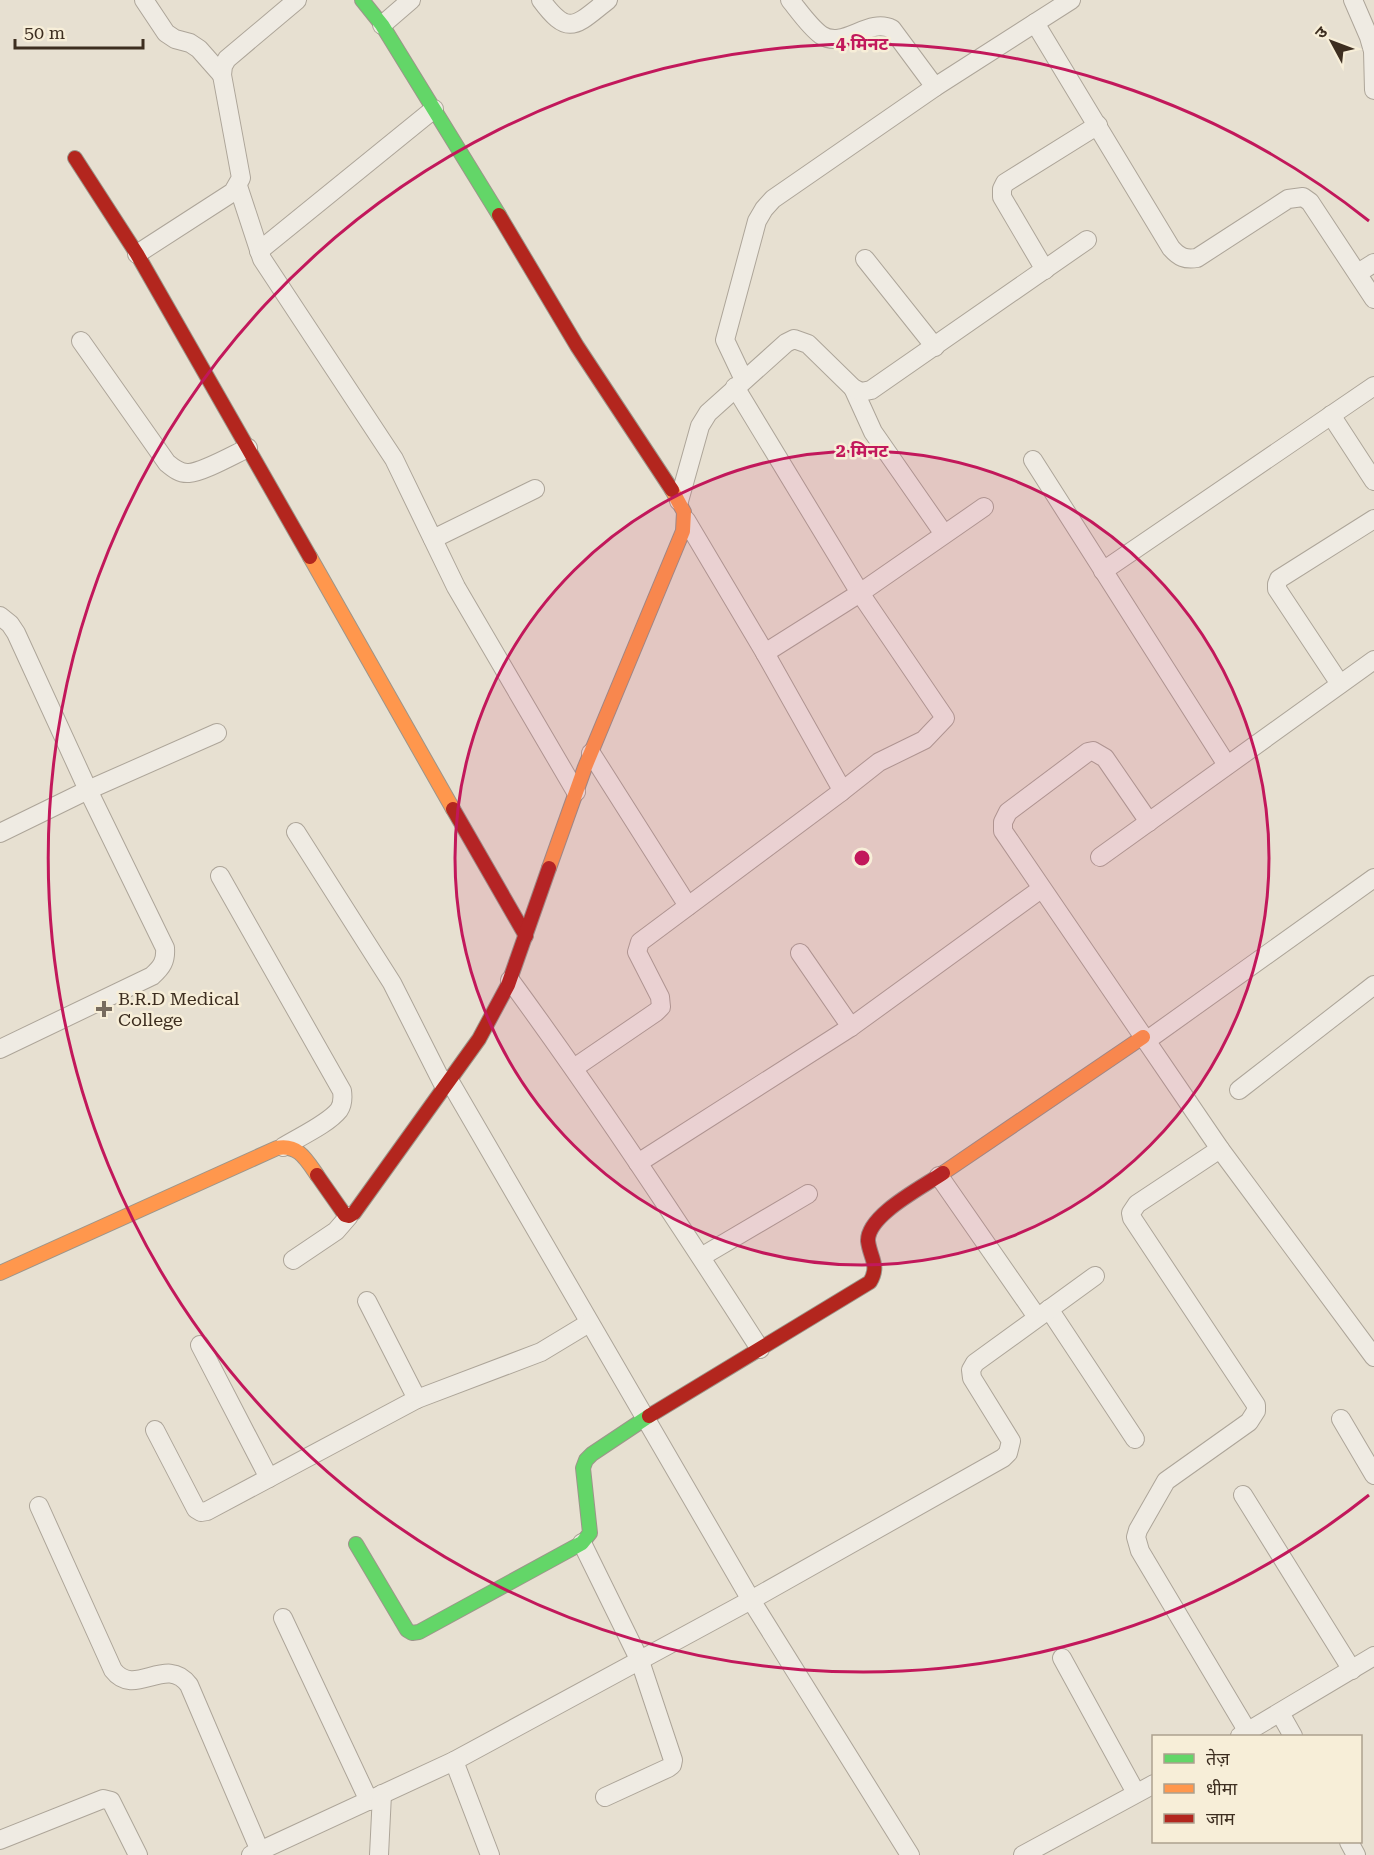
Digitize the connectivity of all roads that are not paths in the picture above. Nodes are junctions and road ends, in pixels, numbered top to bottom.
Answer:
1 (144, 0) edge
2 (297, 0) edge
3 (362, 0) edge
4 (411, 0) edge
5 (541, 0) edge
6 (608, 0) edge
7 (790, 0) edge
8 (1071, 0) edge
9 (1353, 0) edge
10 (1035, 23) junction
11 (382, 25) junction
12 (222, 75) junction
13 (935, 87) junction
14 (1374, 90) edge
15 (434, 109) junction
16 (1098, 125) junction
17 (75, 158) dead end
18 (238, 186) junction
19 (1087, 240) dead end
20 (259, 251) junction
21 (137, 254) junction
22 (865, 259) dead end
23 (1368, 269) edge
24 (1045, 270) junction
25 (1374, 299) edge
26 (81, 341) dead end
27 (935, 347) junction
28 (740, 384) junction
29 (1374, 386) edge
30 (853, 388) junction
31 (1331, 416) junction
32 (248, 448) junction
33 (1033, 460) dead end
34 (1374, 481) edge
35 (535, 489) dead end
36 (679, 501) junction
37 (984, 507) dead end
38 (1374, 519) edge
39 (686, 520) junction
40 (944, 534) junction
41 (433, 539) junction
42 (1103, 571) junction
43 (860, 593) junction
44 (0, 616) edge
45 (765, 653) junction
46 (1374, 660) edge
47 (1340, 684) junction
48 (217, 733) dead end
49 (591, 753) junction
50 (1227, 765) junction
51 (88, 790) junction
52 (576, 792) junction
53 (841, 792) junction
54 (1149, 822) junction
55 (296, 832) dead end
56 (0, 833) edge
57 (1100, 857) dead end
58 (220, 876) dead end
59 (1374, 878) edge
60 (1041, 890) junction
61 (688, 906) junction
62 (526, 936) junction
63 (800, 954) dead end
64 (510, 980) junction
65 (1374, 984) edge
66 (851, 1027) junction
67 (1145, 1039) junction
68 (0, 1048) edge
69 (574, 1068) junction
70 (446, 1083) junction
71 (1239, 1090) dead end
72 (283, 1147) junction
73 (1220, 1149) junction
74 (638, 1163) junction
75 (939, 1176) junction
76 (808, 1194) dead end
77 (349, 1216) junction
78 (701, 1257) junction
79 (293, 1260) dead end
80 (0, 1273) edge
81 (1095, 1276) dead end
82 (367, 1301) dead end
83 (1043, 1313) junction
84 (590, 1323) junction
85 (200, 1345) dead end
86 (760, 1349) junction
87 (1374, 1357) edge
88 (417, 1399) junction
89 (645, 1419) junction
90 (1341, 1419) dead end
91 (155, 1430) dead end
92 (1135, 1439) dead end
93 (1374, 1475) edge
94 (269, 1478) junction
95 (1243, 1495) dead end
96 (39, 1506) dead end
97 (582, 1543) junction
98 (356, 1544) dead end
99 (751, 1600) junction
100 (283, 1618) dead end
101 (1374, 1656) edge
102 (1062, 1658) dead end
103 (640, 1661) junction
104 (1352, 1670) junction
105 (1280, 1713) junction
106 (1244, 1734) edge
107 (1292, 1735) edge
108 (454, 1761) junction
109 (1152, 1785) edge
110 (1137, 1793) junction
111 (605, 1797) dead end
112 (376, 1798) junction
113 (0, 1840) edge
114 (1051, 1849) edge
115 (256, 1853) edge
116 (138, 1855) edge
117 (378, 1855) edge
118 (490, 1855) edge
119 (910, 1855) edge
120 (1023, 1855) edge

1 - 12 street
2 - 12 street
3 - 11 street
4 - 11 street
5 - 6 street
7 - 13 street
8 - 10 street
9 - 14 street
10 - 13 street
10 - 16 street
11 - 15 street
12 - 18 street
13 - 28 street
15 - 20 street
15 - 36 street
16 - 23 street
16 - 24 street
17 - 21 street
18 - 20 street
18 - 21 street
19 - 24 street
20 - 41 street
21 - 32 street
22 - 27 street
23 - 25 street
24 - 27 street
26 - 32 street
27 - 30 street
28 - 30 street
28 - 36 street
28 - 43 street
29 - 31 street
30 - 40 street
31 - 34 street
31 - 42 street
32 - 62 street
33 - 42 street
35 - 41 street
36 - 39 street
37 - 40 street
38 - 47 street
39 - 45 street
39 - 49 street
40 - 43 street
41 - 52 street
42 - 50 street
43 - 45 street
43 - 53 street
44 - 51 street
45 - 53 street
46 - 47 street
47 - 50 street
48 - 51 street
49 - 52 street
49 - 61 street
50 - 54 street
51 - 56 street
51 - 68 street
52 - 62 street
53 - 61 street
54 - 57 street
54 - 60 street
55 - 70 street
58 - 72 street
59 - 67 street
60 - 66 street
60 - 67 street
61 - 69 street
62 - 64 street
63 - 66 street
64 - 69 street
64 - 70 street
65 - 71 street
66 - 74 street
67 - 73 street
67 - 75 street
69 - 74 street
70 - 77 street
70 - 84 street
72 - 77 street
72 - 80 street
73 - 87 street
73 - 106 street
74 - 78 street
75 - 83 street
75 - 86 street
76 - 78 street
77 - 79 street
78 - 86 street
81 - 83 street
82 - 88 street
83 - 92 street
83 - 99 street
84 - 88 street
84 - 89 street
85 - 94 street
86 - 89 street
88 - 94 street
89 - 97 street
89 - 99 street
90 - 93 street
91 - 94 street
95 - 104 street
96 - 115 street
97 - 98 street
97 - 103 street
99 - 103 street
99 - 119 street
100 - 112 street
101 - 104 street
102 - 110 street
103 - 108 street
103 - 111 street
104 - 105 street
105 - 106 street
105 - 107 street
108 - 112 street
108 - 118 street
109 - 110 street
110 - 114 street
112 - 115 street
112 - 117 street
113 - 116 street
114 - 120 street

